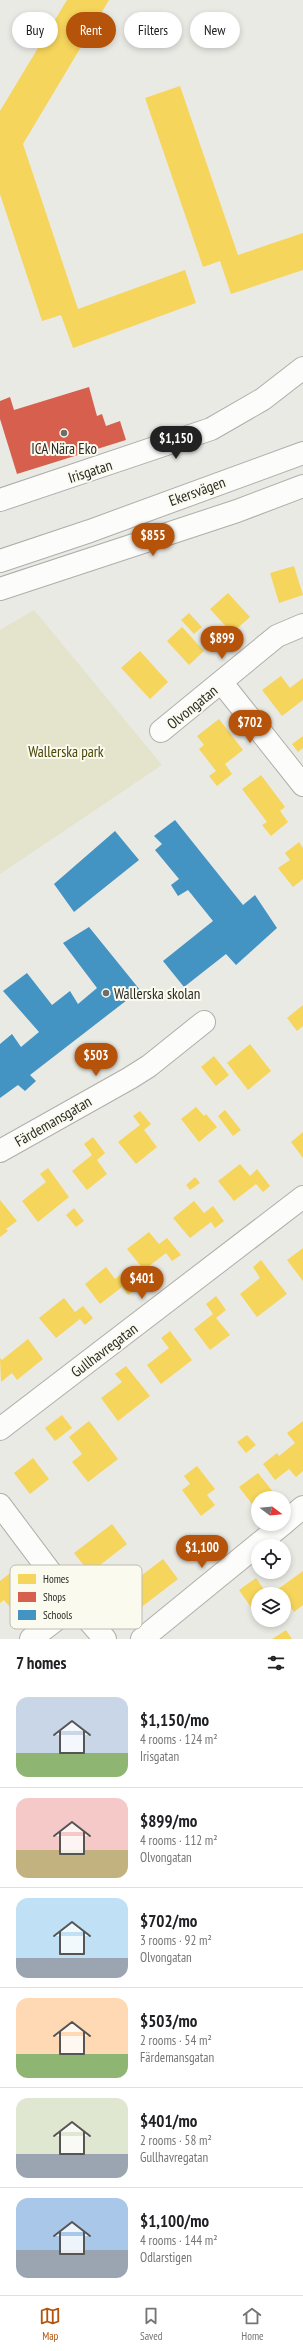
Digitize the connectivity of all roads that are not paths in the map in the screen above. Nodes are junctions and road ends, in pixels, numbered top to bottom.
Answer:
1 (303, 368) edge
2 (303, 453) edge
3 (303, 486) edge
4 (0, 500) edge
5 (0, 561) edge
6 (0, 589) edge
7 (303, 625) edge
8 (222, 683) junction
9 (161, 731) dead end
10 (303, 785) edge
11 (204, 1022) dead end
12 (0, 1151) edge
13 (303, 1197) edge
14 (0, 1429) edge
15 (0, 1505) edge
16 (303, 1507) edge
17 (291, 1518) edge
18 (275, 1531) edge
19 (45, 1565) edge
20 (44, 1629) edge
21 (95, 1629) edge
22 (31, 1639) edge
23 (104, 1639) edge
24 (142, 1639) edge

1 - 4 street, Irisgatan
2 - 5 street, Ekersvägen
3 - 6 street, Ekersvägen
7 - 8 street, Olvongatan
8 - 9 street, Olvongatan
8 - 10 street, Olvongatan
11 - 12 street, Färdemansgatan
13 - 14 street, Gullhavregatan
15 - 19 street
16 - 17 street
18 - 24 street
20 - 22 street
21 - 23 street

